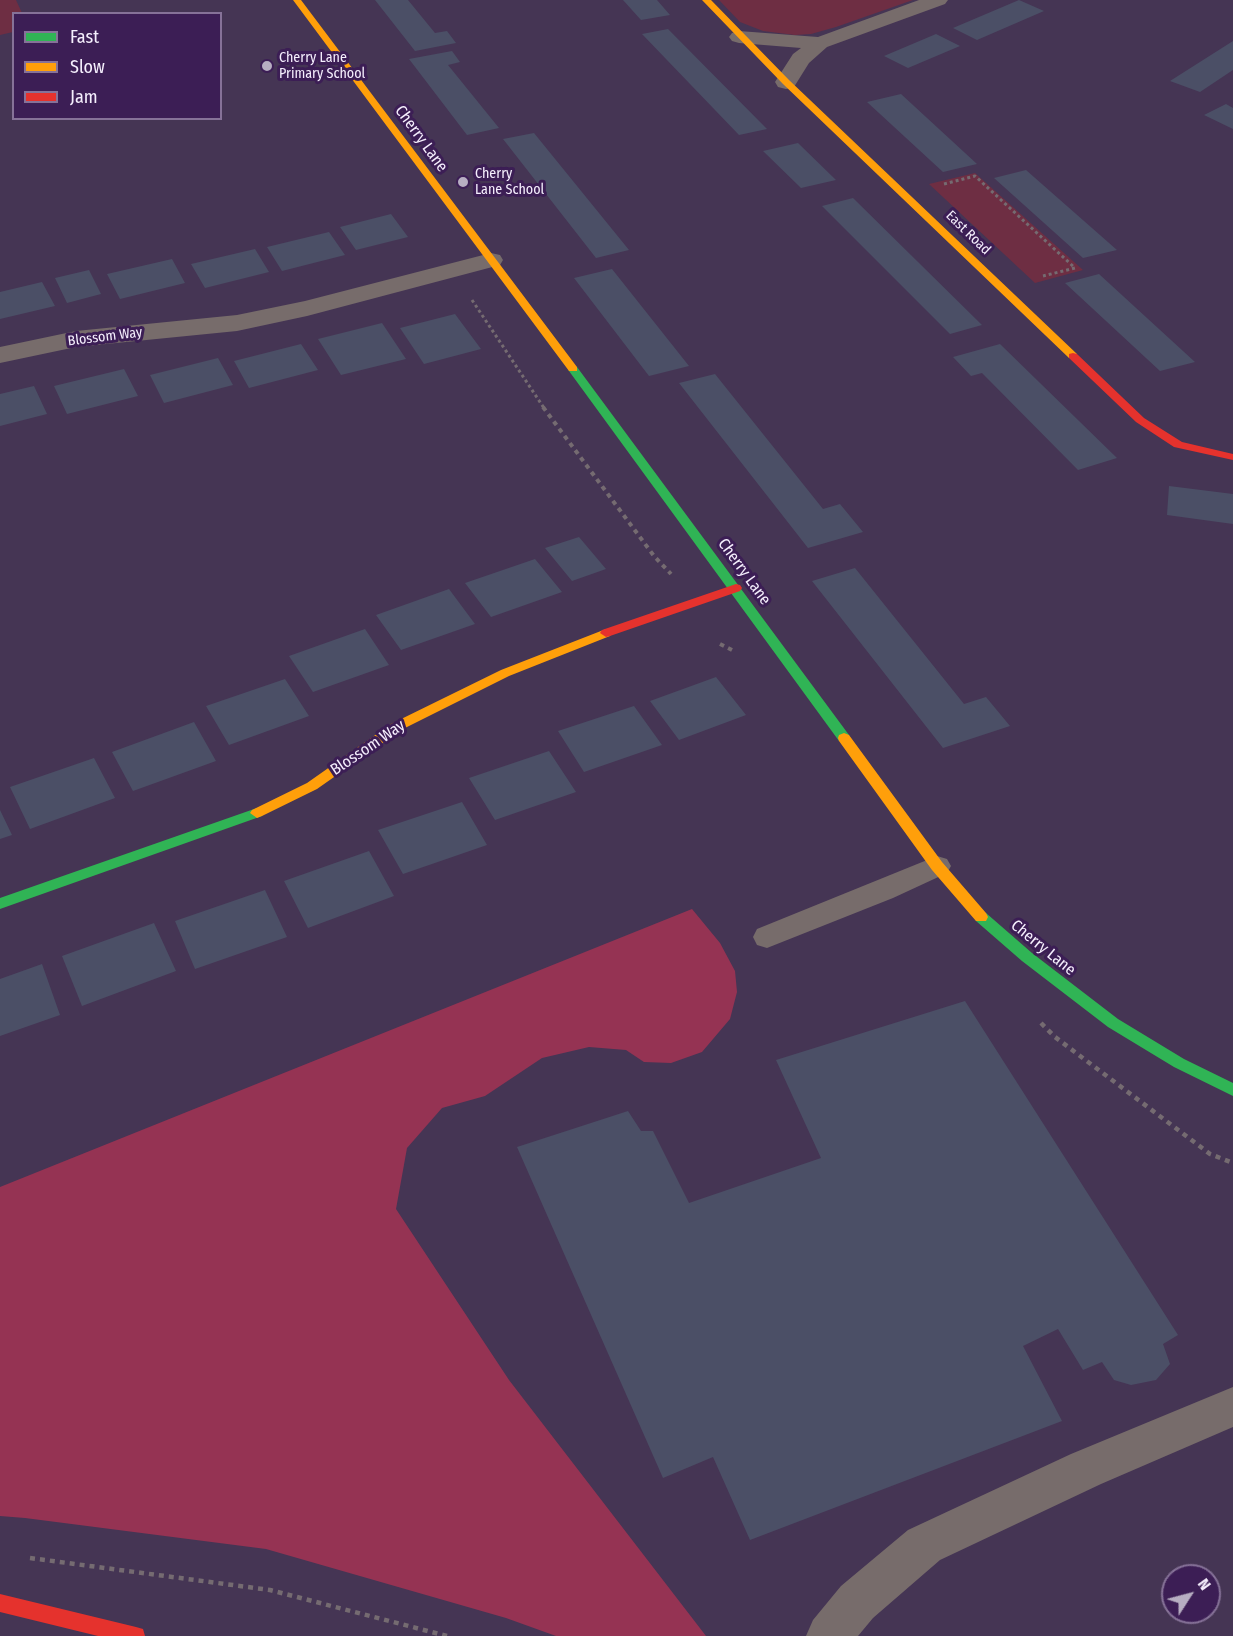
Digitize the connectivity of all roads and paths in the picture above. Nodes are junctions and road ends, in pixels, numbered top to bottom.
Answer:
1 (297, 0) edge
2 (705, 0) edge
3 (938, 0) edge
4 (739, 37) junction
5 (820, 43) junction
6 (786, 82) junction
7 (902, 193) junction
8 (491, 260) junction
9 (1001, 287) junction
10 (473, 292) dead end
11 (0, 355) edge
12 (1231, 457) edge
13 (671, 574) dead end
14 (736, 588) junction
15 (937, 866) junction
16 (0, 904) edge
17 (767, 937) dead end
18 (1233, 1090) edge
19 (1233, 1407) edge
20 (22, 1556) dead end
21 (0, 1603) edge
22 (136, 1636) edge
23 (447, 1636) edge
24 (829, 1636) edge

1 - 8 street, Cherry Lane
2 - 4 street, East Road
3 - 5 street
4 - 5 street
4 - 6 street, East Road
5 - 6 street
6 - 7 street, East Road
7 - 9 street, East Road
7 - 9 path
8 - 11 street, Blossom Way
8 - 14 street, Cherry Lane
9 - 12 street, East Road
10 - 13 path
14 - 15 street, Cherry Lane
14 - 16 street, Blossom Way
15 - 17 lane
15 - 18 street, Cherry Lane
19 - 24 street
20 - 23 path
21 - 22 street

